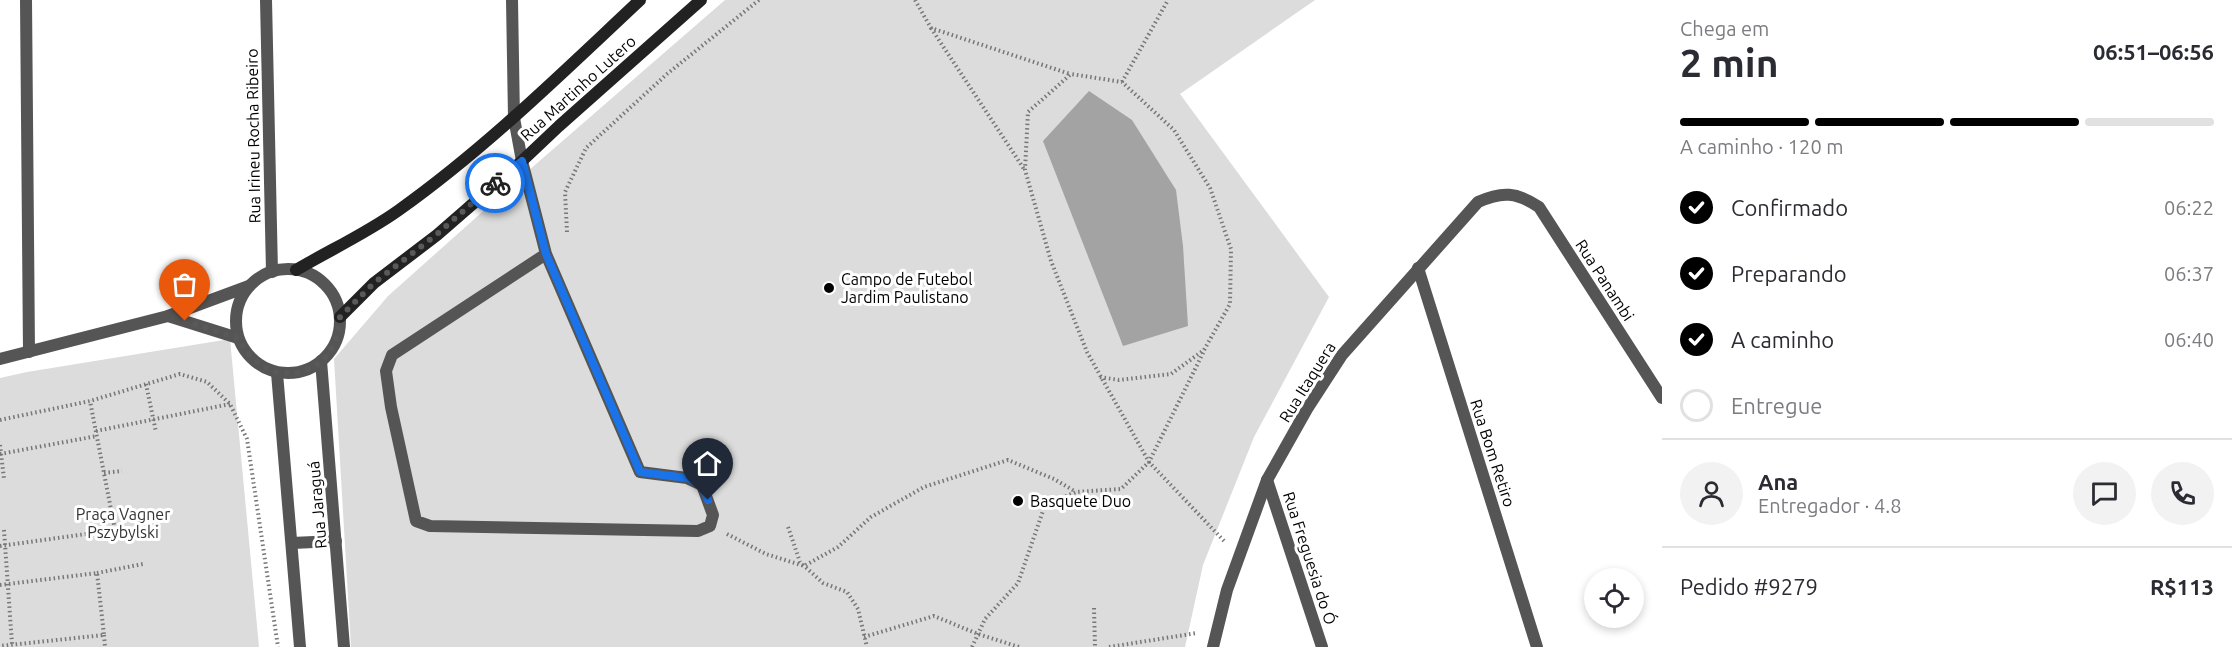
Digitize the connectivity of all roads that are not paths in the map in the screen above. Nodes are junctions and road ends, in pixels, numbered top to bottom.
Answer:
1 (26, 0) edge
2 (266, 0) edge
3 (512, 0) edge
4 (640, 0) edge
5 (701, 0) edge
6 (514, 118) junction
7 (522, 161) junction
8 (1509, 194) joint
9 (546, 254) junction
10 (1418, 268) junction
11 (296, 270) junction
12 (272, 272) junction
13 (249, 286) junction
14 (168, 316) junction
15 (340, 317) junction
16 (238, 338) junction
17 (29, 352) junction
18 (0, 359) edge
19 (321, 361) junction
20 (277, 373) junction
21 (1662, 399) edge
22 (1267, 480) junction
23 (336, 541) junction
24 (292, 543) junction
25 (300, 647) edge
26 (344, 647) edge
27 (1213, 647) edge
28 (1322, 647) edge
29 (1538, 647) edge

1 - 17 street
2 - 12 street, Rua Irineu Rocha Ribeiro
3 - 6 street
4 - 6 main road, Rua Martinho Lutero
5 - 7 main road, Rua Martinho Lutero
6 - 7 street
6 - 11 main road, Rua Martinho Lutero
7 - 9 street
7 - 15 main road, Rua Martinho Lutero
8 - 10 street, Rua Itaquera
8 - 21 street, Rua Panambi
9 - 9 street
10 - 22 street, Rua Itaquera
10 - 29 street, Rua Bom Retiro
11 - 12 street
11 - 15 street
12 - 13 street
13 - 14 street
13 - 16 street
14 - 16 street
14 - 17 street
15 - 19 street
16 - 20 street
17 - 18 street
19 - 20 street
19 - 23 street, Rua Jaraguá
20 - 24 street, Rua Jaraguá
22 - 27 street, Rua Itaquera
22 - 28 street, Rua Freguesia do Ó
23 - 24 street
23 - 26 street, Rua Jaraguá
24 - 25 street, Rua Jaraguá

